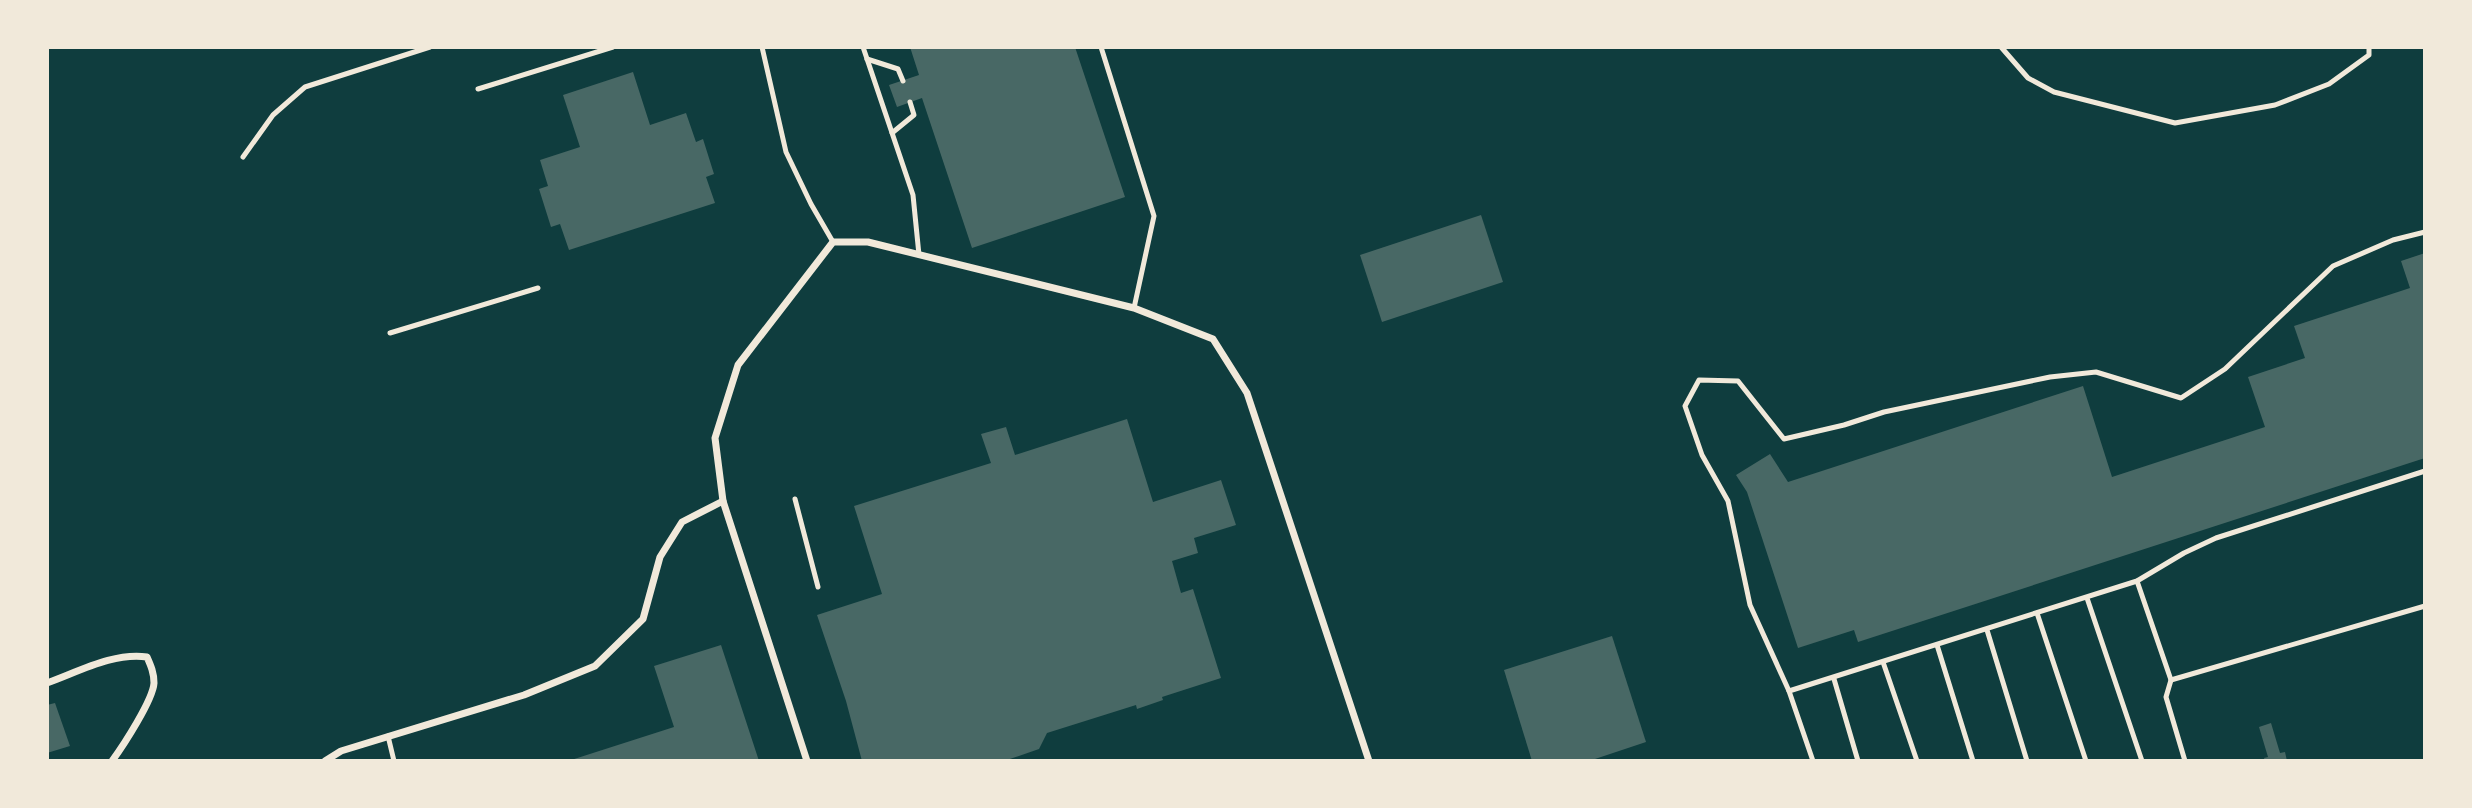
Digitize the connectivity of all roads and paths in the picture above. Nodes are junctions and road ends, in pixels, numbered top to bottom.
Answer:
1 (430, 47) edge
2 (613, 47) edge
3 (762, 47) edge
4 (863, 47) edge
5 (1101, 47) edge
6 (2001, 47) edge
7 (2369, 47) edge
8 (867, 59) junction
9 (903, 81) dead end
10 (478, 89) dead end
11 (910, 102) dead end
12 (892, 133) junction
13 (243, 157) dead end
14 (2425, 232) edge
15 (833, 242) junction
16 (919, 255) junction
17 (538, 288) dead end
18 (1134, 308) junction
19 (390, 333) dead end
20 (2425, 471) edge
21 (794, 499) dead end
22 (723, 501) junction
23 (2137, 581) junction
24 (818, 587) dead end
25 (2087, 598) junction
26 (2425, 606) edge
27 (2037, 613) junction
28 (1987, 630) junction
29 (1937, 645) junction
30 (1883, 662) junction
31 (1834, 679) junction
32 (2171, 680) junction
33 (47, 683) edge
34 (1790, 691) junction
35 (388, 736) junction
36 (112, 761) edge
37 (325, 761) edge
38 (394, 761) edge
39 (807, 761) edge
40 (1369, 761) edge
41 (1813, 761) edge
42 (1858, 761) edge
43 (1917, 761) edge
44 (1973, 761) edge
45 (2027, 761) edge
46 (2086, 761) edge
47 (2142, 761) edge
48 (2185, 761) edge

1 - 13 lane
2 - 10 lane
3 - 15 lane
4 - 8 lane
5 - 18 lane
6 - 7 lane
8 - 9 lane
8 - 12 lane
11 - 12 lane
12 - 16 lane
14 - 34 lane
15 - 16 street
15 - 22 street
16 - 18 street
17 - 19 lane
18 - 40 street
20 - 23 lane
21 - 24 lane
22 - 35 street
22 - 39 street
23 - 25 lane
23 - 32 lane
25 - 27 lane
25 - 47 lane
26 - 32 lane
27 - 28 lane
27 - 46 lane
28 - 29 lane
28 - 45 lane
29 - 30 lane
29 - 44 lane
30 - 31 lane
30 - 43 lane
31 - 34 lane
31 - 42 lane
32 - 48 lane
33 - 36 street
34 - 41 lane
35 - 37 street
35 - 38 lane

